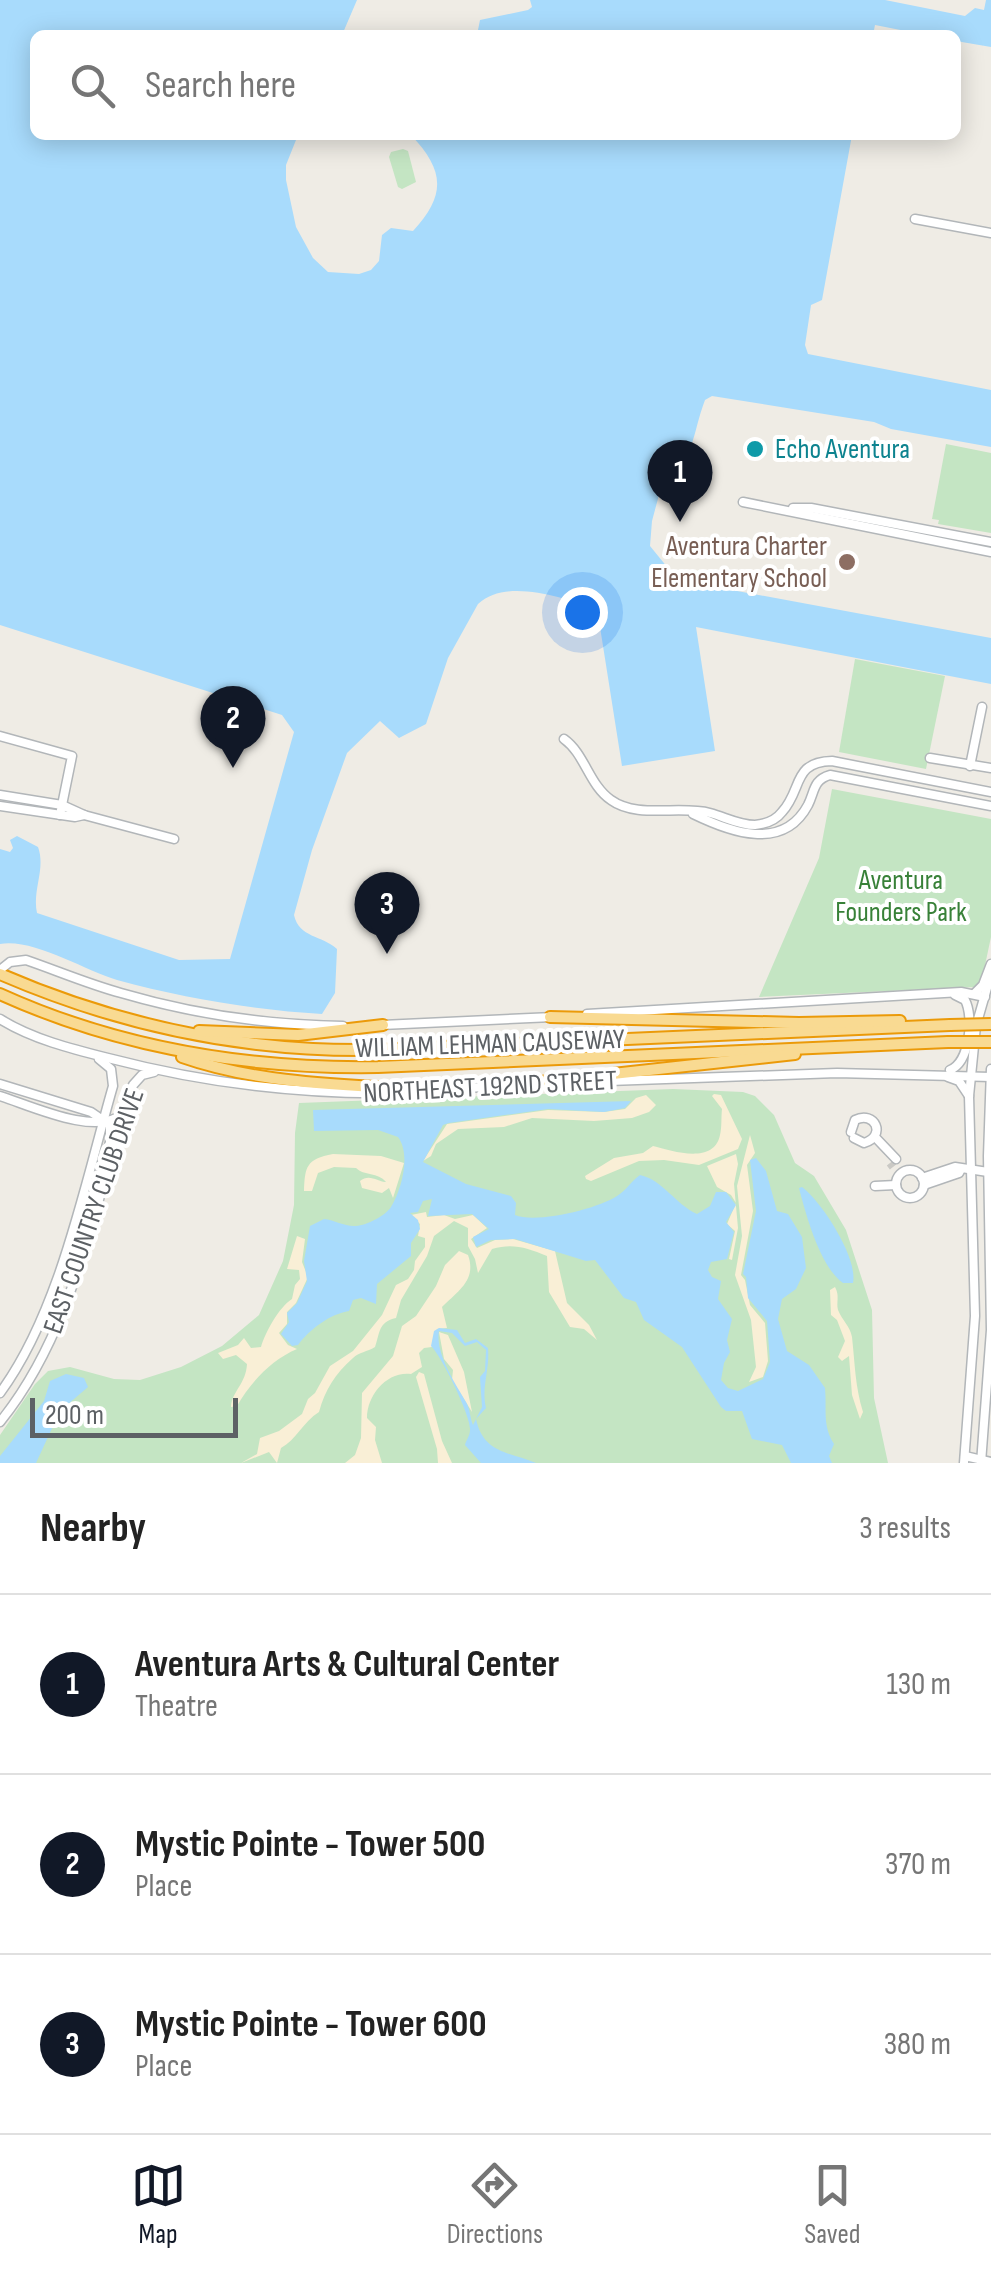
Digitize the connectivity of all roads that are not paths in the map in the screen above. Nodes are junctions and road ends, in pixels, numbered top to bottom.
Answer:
1 (915, 219) dead end
2 (991, 233) edge
3 (743, 502) dead end
4 (773, 507) junction
5 (991, 542) edge
6 (991, 552) edge
7 (982, 707) dead end
8 (0, 736) edge
9 (564, 740) dead end
10 (930, 758) dead end
11 (970, 766) junction
12 (991, 768) edge
13 (916, 778) junction
14 (910, 791) junction
15 (991, 792) edge
16 (0, 796) edge
17 (0, 806) edge
18 (991, 806) edge
19 (61, 810) junction
20 (685, 810) junction
21 (174, 839) dead end
22 (991, 964) edge
23 (0, 972) edge
24 (991, 974) edge
25 (975, 993) junction
26 (0, 994) edge
27 (920, 995) junction
28 (988, 1001) edge
29 (550, 1017) junction
30 (0, 1019) edge
31 (991, 1024) edge
32 (383, 1025) junction
33 (930, 1025) junction
34 (161, 1029) junction
35 (991, 1042) edge
36 (144, 1043) junction
37 (834, 1047) junction
38 (86, 1052) junction
39 (169, 1074) junction
40 (929, 1074) junction
41 (971, 1074) junction
42 (991, 1074) edge
43 (0, 1084) edge
44 (503, 1086) junction
45 (426, 1090) junction
46 (0, 1096) edge
47 (969, 1096) junction
48 (124, 1111) junction
49 (102, 1120) junction
50 (875, 1137) junction
51 (896, 1167) junction
52 (966, 1170) junction
53 (988, 1172) junction
54 (923, 1181) junction
55 (875, 1186) dead end
56 (84, 1243) junction
57 (974, 1279) junction
58 (990, 1279) edge
59 (34, 1336) junction
60 (50, 1342) junction
61 (27, 1351) junction
62 (44, 1355) junction
63 (0, 1392) edge
64 (0, 1422) edge
65 (985, 1458) edge
66 (964, 1459) edge

1 - 2 street
3 - 4 street
4 - 5 street
4 - 6 street
7 - 11 street
8 - 19 street
9 - 20 street
10 - 11 street
11 - 12 street
13 - 14 street
13 - 15 street
13 - 20 street
14 - 18 street
14 - 20 street
16 - 19 street
17 - 19 street
19 - 21 street
22 - 25 street
23 - 32 street
23 - 34 highway, WILLIAM LEHMAN CAUSEWAY
24 - 28 street
25 - 27 street
25 - 28 street
26 - 36 highway, WILLIAM LEHMAN CAUSEWAY
27 - 29 street
27 - 40 street
28 - 41 street
29 - 32 street
29 - 33 highway
30 - 38 street, NORTHEAST 192ND STREET
31 - 33 highway, WILLIAM LEHMAN CAUSEWAY, bridge
32 - 34 highway
33 - 34 highway, WILLIAM LEHMAN CAUSEWAY
35 - 37 highway, WILLIAM LEHMAN CAUSEWAY, bridge
36 - 37 highway, WILLIAM LEHMAN CAUSEWAY
36 - 45 highway
37 - 44 highway
38 - 39 street, NORTHEAST 192ND STREET
38 - 49 street, EAST COUNTRY CLUB DRIVE
39 - 45 street, NORTHEAST 192ND STREET
39 - 48 street, EAST COUNTRY CLUB DRIVE
40 - 41 street, NORTHEAST 192ND STREET
40 - 44 street, NORTHEAST 192ND STREET
40 - 47 street
41 - 42 street, NORTHEAST 192ND STREET
41 - 47 street
42 - 53 street
43 - 49 street
44 - 45 street, NORTHEAST 192ND STREET
46 - 49 street
47 - 52 street
48 - 49 street
48 - 56 street, EAST COUNTRY CLUB DRIVE
49 - 56 street
49 - 59 street, EAST COUNTRY CLUB DRIVE
50 - 50 street
50 - 51 street
51 - 54 street
51 - 54 street
51 - 55 street
52 - 53 street
52 - 54 street
52 - 57 street
53 - 58 street
56 - 60 street, EAST COUNTRY CLUB DRIVE
57 - 58 street
57 - 66 street
58 - 65 street
59 - 60 street
59 - 61 street, EAST COUNTRY CLUB DRIVE
60 - 62 street, EAST COUNTRY CLUB DRIVE
61 - 62 street
61 - 63 street, EAST COUNTRY CLUB DRIVE
62 - 64 street, EAST COUNTRY CLUB DRIVE
65 - 66 street

